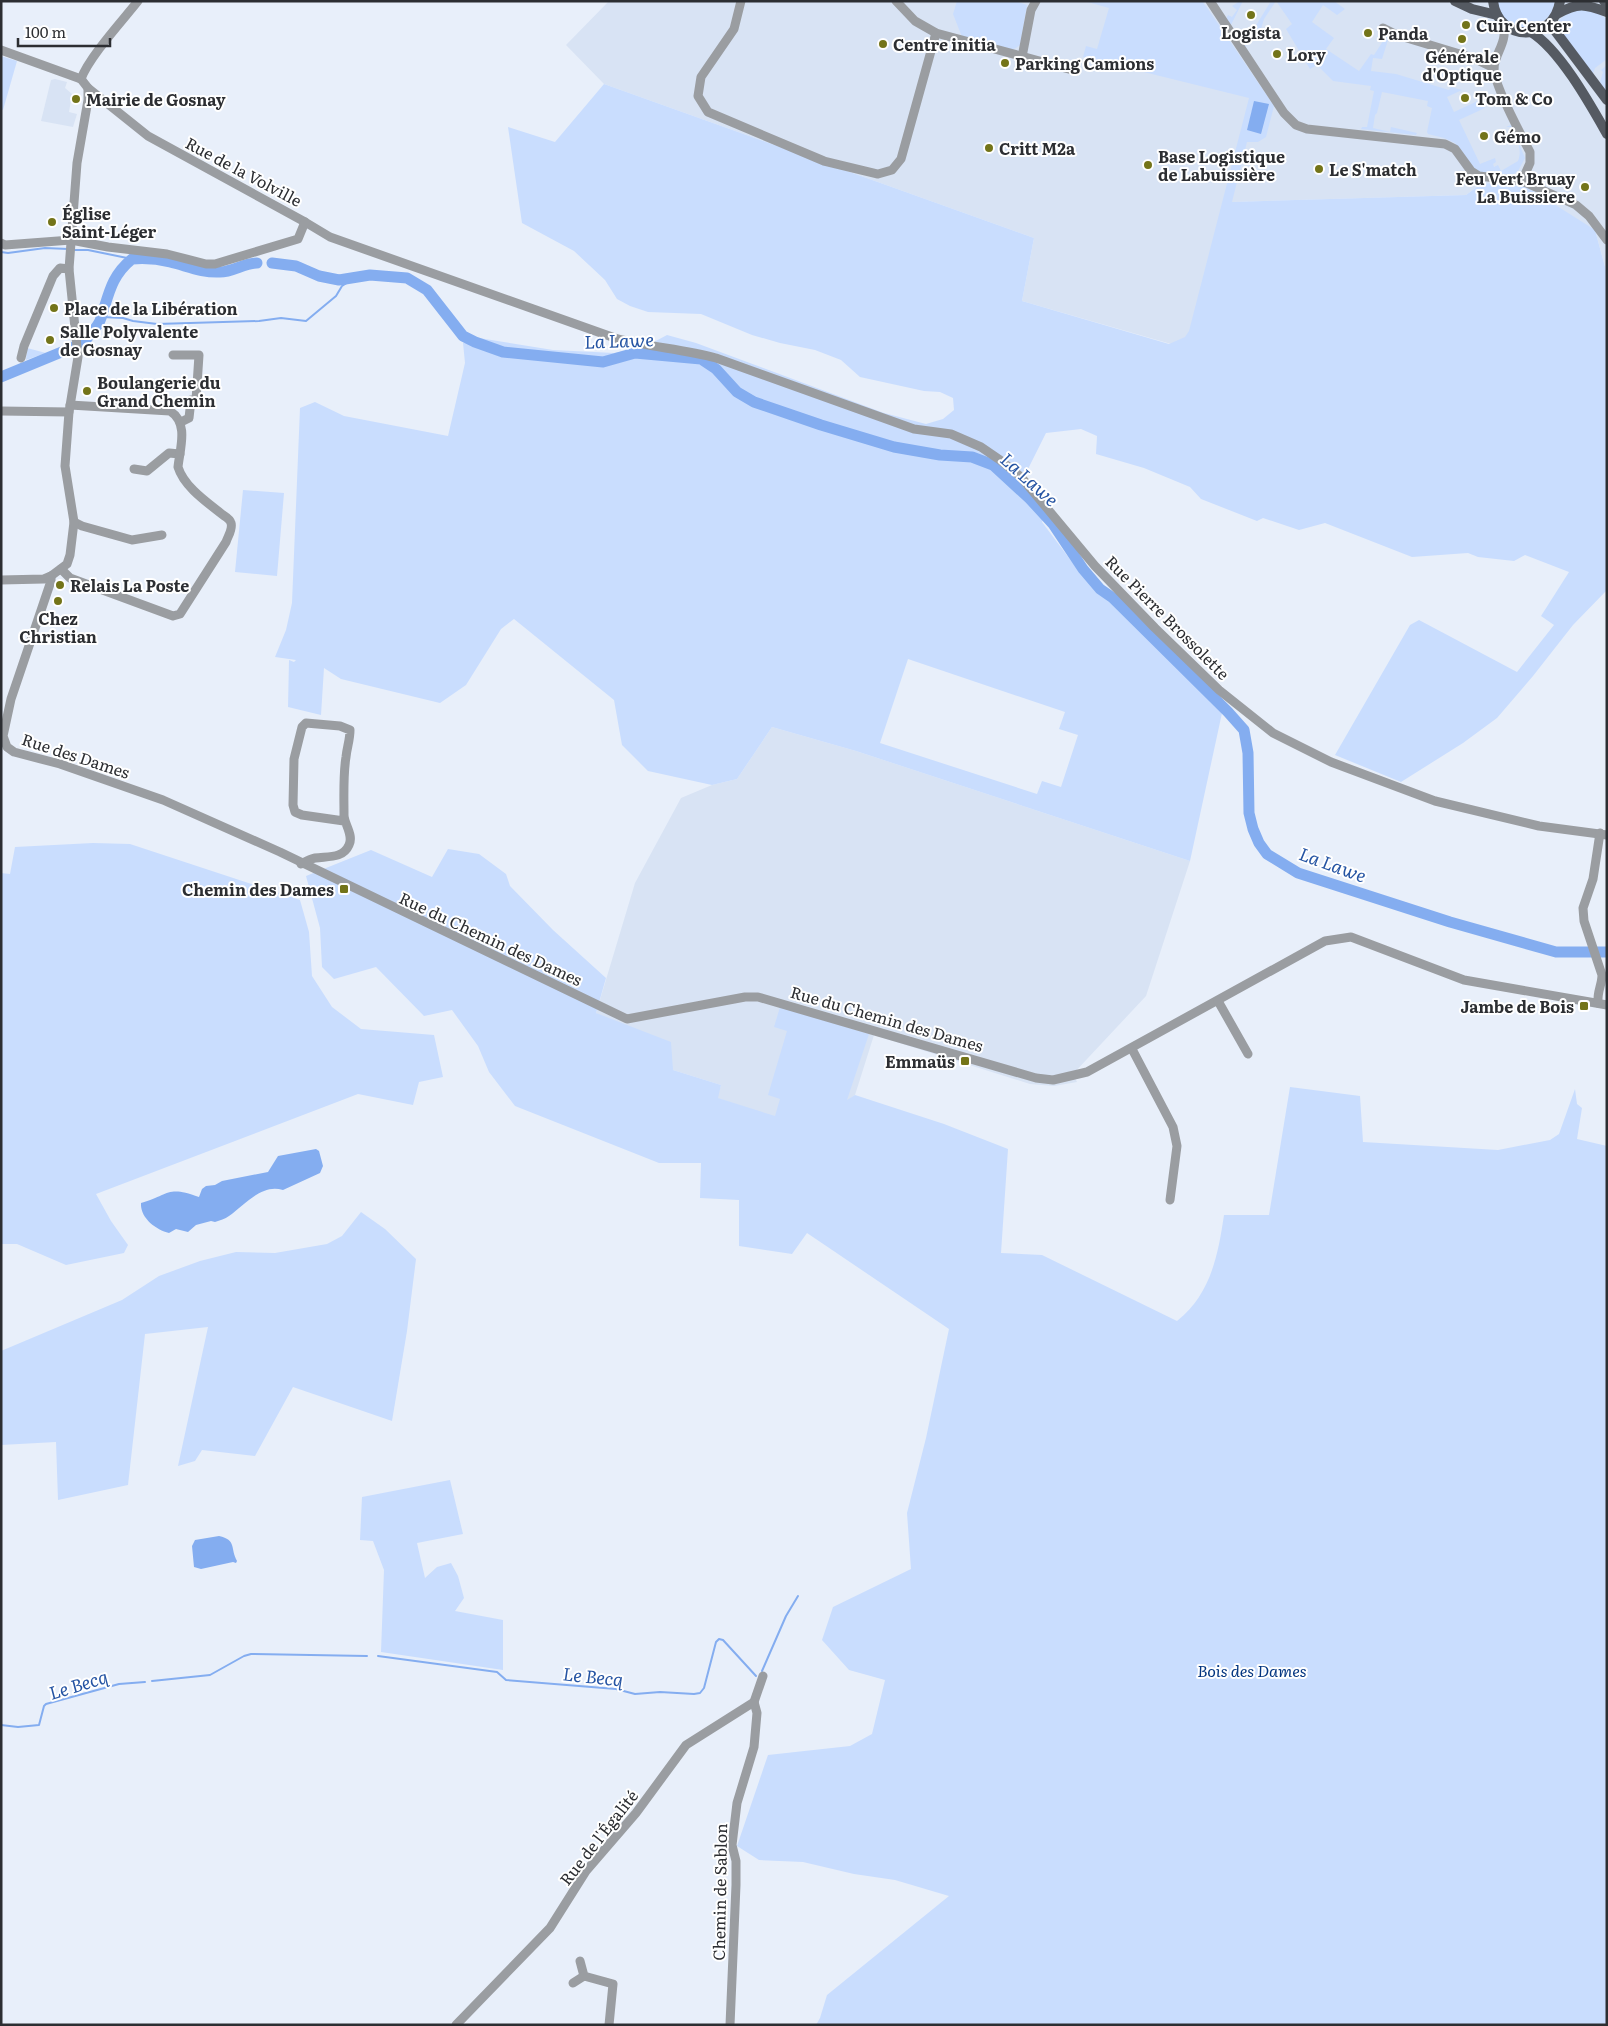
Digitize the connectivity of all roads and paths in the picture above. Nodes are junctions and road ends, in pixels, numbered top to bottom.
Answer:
1 (138, 1) edge
2 (741, 1) edge
3 (896, 1) edge
4 (1036, 1) edge
5 (1210, 1) edge
6 (1454, 1) edge
7 (1465, 1) edge
8 (1473, 1) edge
9 (1493, 1) edge
10 (1560, 1) edge
11 (1607, 12) edge
12 (1496, 14) junction
13 (1555, 17) junction
14 (1503, 23) junction
15 (1383, 28) dead end
16 (1518, 32) junction
17 (1531, 32) junction
18 (936, 33) junction
19 (1501, 48) junction
20 (1, 50) edge
21 (1022, 56) junction
22 (1494, 68) junction
23 (1076, 71) dead end
24 (82, 79) junction
25 (88, 88) junction
26 (1607, 100) edge
27 (1607, 134) edge
28 (1522, 181) junction
29 (305, 222) junction
30 (1607, 240) edge
31 (1, 243) edge
32 (70, 247) junction
33 (69, 268) junction
34 (172, 355) dead end
35 (21, 358) dead end
36 (739, 368) joint
37 (70, 408) junction
38 (1, 411) edge
39 (181, 422) junction
40 (180, 454) junction
41 (134, 469) dead end
42 (74, 522) junction
43 (162, 535) dead end
44 (61, 569) junction
45 (51, 576) junction
46 (1, 580) edge
47 (163, 800) joint
48 (344, 821) junction
49 (1603, 834) edge
50 (301, 864) junction
51 (1218, 1001) junction
52 (1602, 1004) edge
53 (1132, 1049) junction
54 (1248, 1054) dead end
55 (1170, 1200) dead end
56 (764, 1676) dead end
57 (754, 1702) junction
58 (580, 1961) dead end
59 (584, 1976) junction
60 (573, 1982) dead end
61 (456, 2025) edge
62 (609, 2025) edge
63 (730, 2025) edge

1 - 24 street
2 - 18 street
3 - 18 street
4 - 21 street
5 - 28 street
6 - 12 main road
7 - 8 main road
9 - 12 main road
10 - 13 main road
11 - 13 main road
12 - 14 main road
13 - 17 main road
13 - 26 main road
14 - 16 main road
14 - 19 street
15 - 22 street
16 - 17 main road
16 - 19 street
17 - 27 main road
18 - 21 street
19 - 22 street
20 - 24 street
21 - 23 street
22 - 28 street
24 - 25 street, Rue de la Volville
25 - 29 street, Rue de la Volville
25 - 32 street
28 - 30 street
29 - 32 street
29 - 36 street, Rue de la Volville
31 - 32 street
32 - 33 street
33 - 35 street
33 - 37 street
34 - 39 street
36 - 49 street, Rue Pierre Brossolette
37 - 38 street
37 - 39 street
37 - 42 street
39 - 40 street
40 - 41 street
40 - 44 street
42 - 43 street
42 - 44 street
44 - 45 street
45 - 46 street
45 - 47 street, Rue des Dames
47 - 50 street, Rue du Chemin des Dames
48 - 48 street
48 - 50 street
49 - 52 street
50 - 53 street, Rue du Chemin des Dames
51 - 52 street, Rue du Chemin des Dames
51 - 53 street, Rue du Chemin des Dames
51 - 54 street
53 - 55 street
56 - 57 street
57 - 61 street, Rue de l'Égalité
57 - 63 street, Chemin de Sablon
58 - 59 street
59 - 60 street
59 - 62 street

